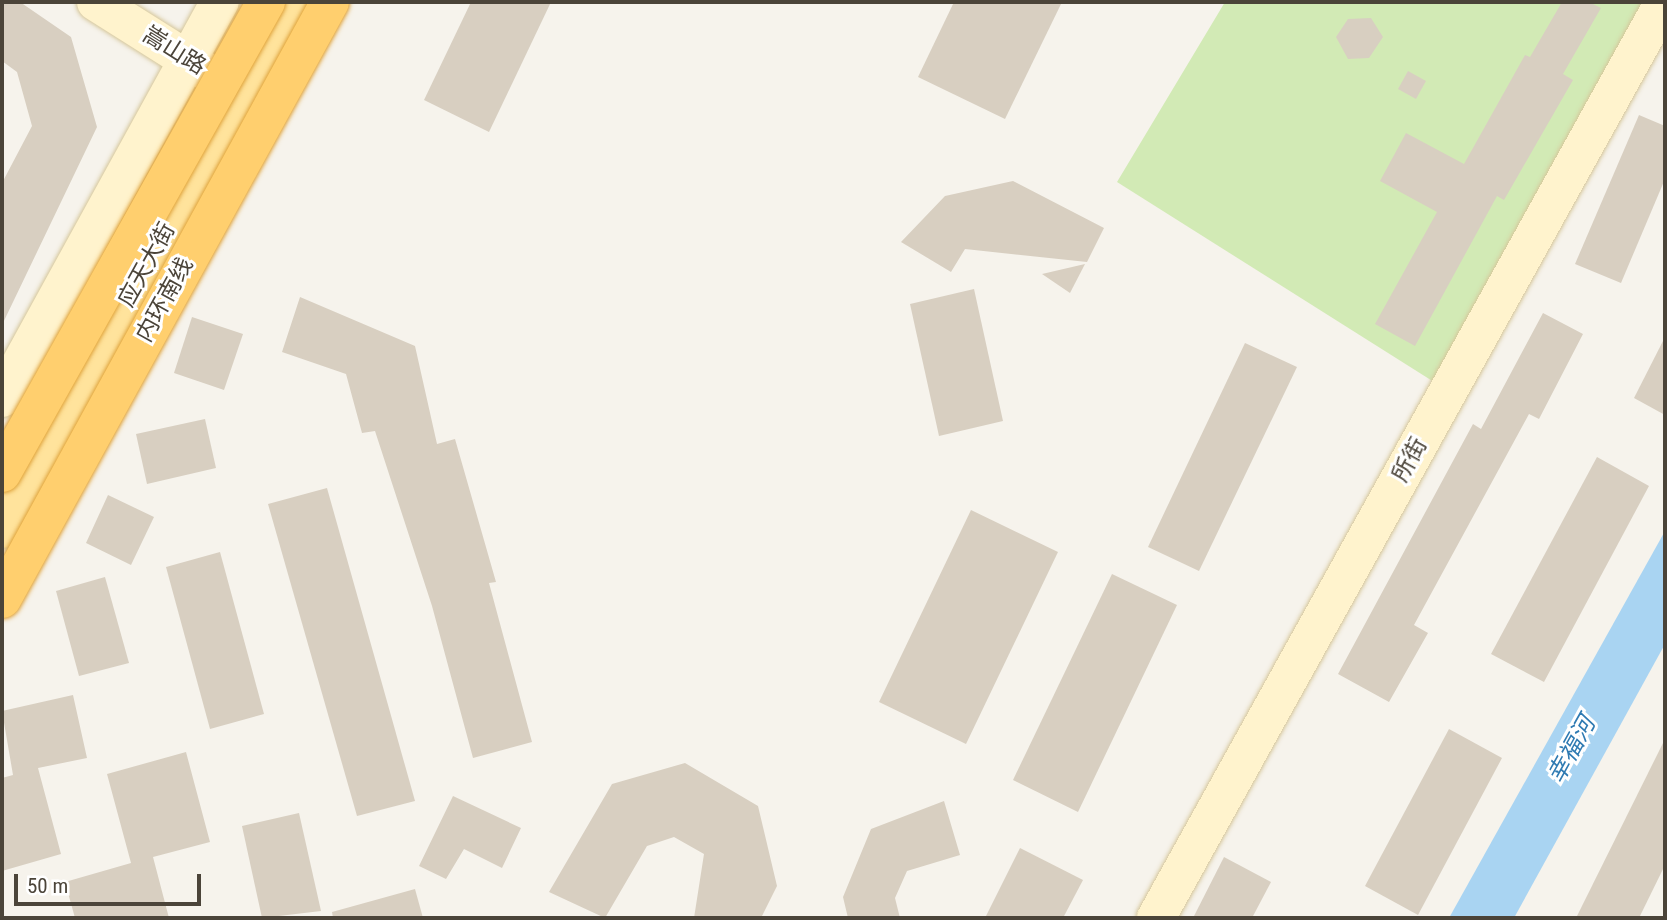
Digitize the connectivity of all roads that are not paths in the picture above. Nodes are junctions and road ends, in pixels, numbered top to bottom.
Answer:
1 (96, 2) edge
2 (220, 2) edge
3 (266, 2) edge
4 (292, 2) edge
5 (310, 2) edge
6 (330, 2) edge
7 (349, 2) edge
8 (1664, 2) edge
9 (187, 59) junction
10 (248, 97) junction
11 (2, 398) edge
12 (2, 473) edge
13 (2, 529) edge
14 (2, 573) edge
15 (2, 599) edge
16 (1156, 918) edge

1 - 9 street, 嵩山路
2 - 9 street
3 - 12 highway, bridge
4 - 10 main road, 应天大街
5 - 10 main road, 应天大街
6 - 15 highway, 内环南线, bridge
7 - 10 street
8 - 16 street, 所街
9 - 10 street, 嵩山路
9 - 11 street
10 - 13 main road, 应天大街
10 - 14 main road, 应天大街

